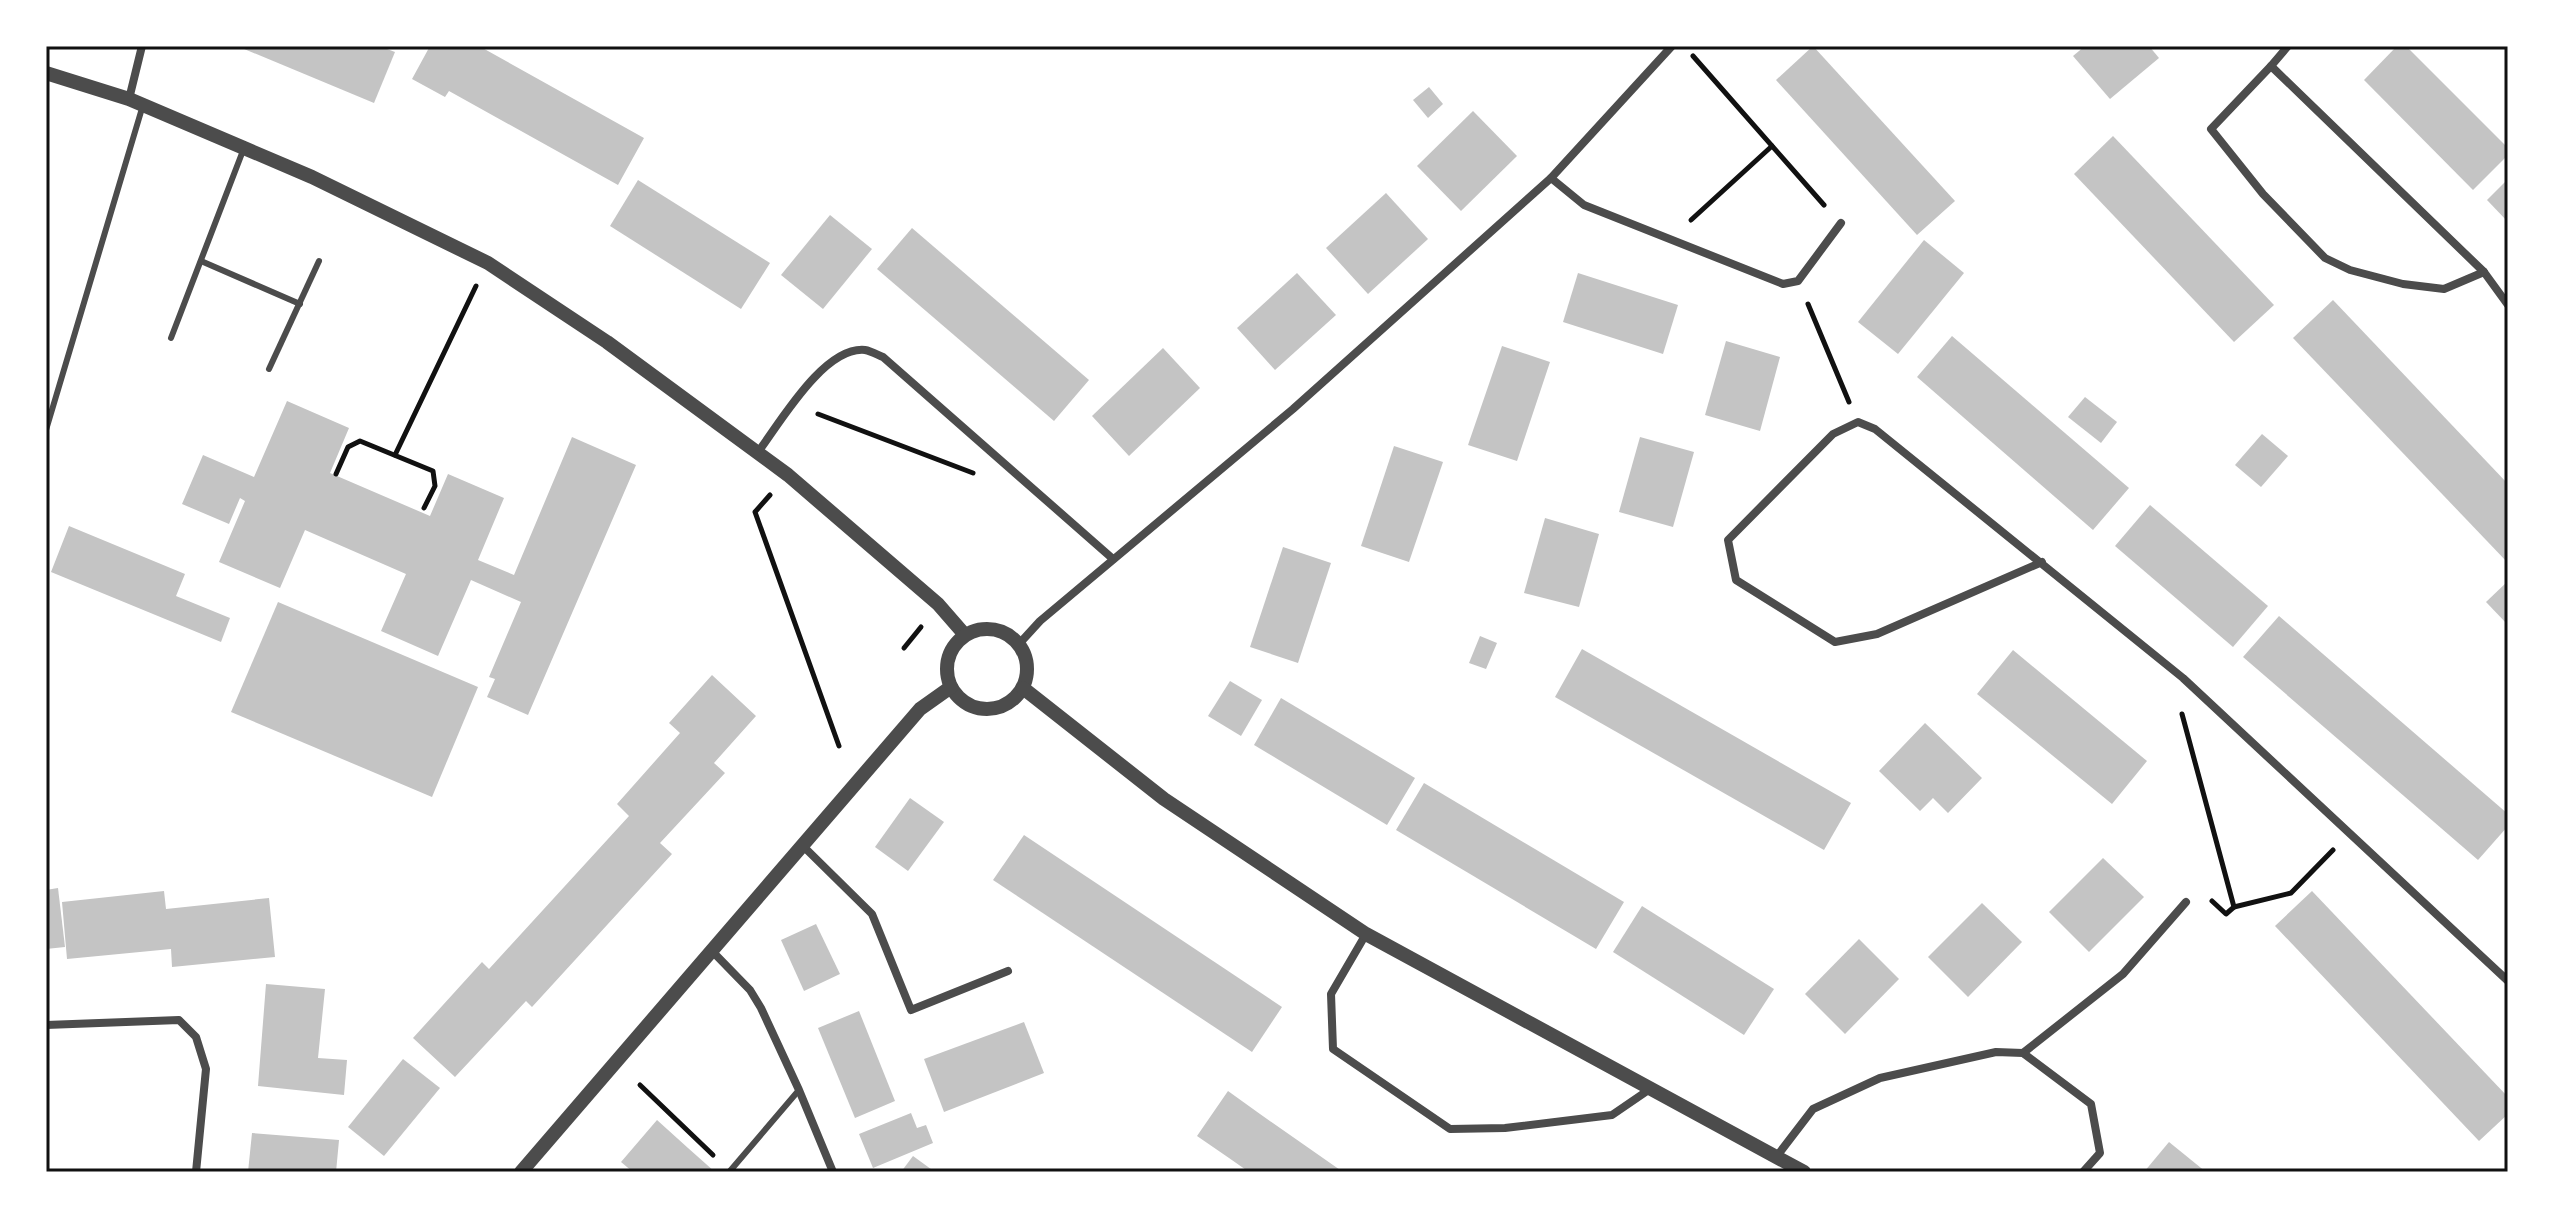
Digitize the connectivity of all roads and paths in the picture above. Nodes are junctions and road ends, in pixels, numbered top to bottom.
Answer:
1 (142, 46) edge
2 (1672, 46) edge
3 (1684, 46) edge
4 (2288, 46) edge
5 (2271, 66) junction
6 (46, 73) edge
7 (136, 102) junction
8 (1772, 146) junction
9 (244, 148) junction
10 (1551, 178) junction
11 (1841, 223) joint
12 (1670, 239) junction
13 (201, 261) junction
14 (319, 261) dead end
15 (488, 263) junction
16 (2484, 272) junction
17 (1798, 281) junction
18 (300, 304) junction
19 (2508, 305) edge
20 (171, 338) dead end
21 (269, 369) dead end
22 (796, 402) junction
23 (1858, 422) junction
24 (46, 430) edge
25 (758, 452) junction
26 (395, 455) junction
27 (336, 474) dead end
28 (977, 474) dead end
29 (424, 508) dead end
30 (755, 512) dead end
31 (1113, 559) junction
32 (2042, 562) junction
33 (965, 635) junction
34 (1019, 644) junction
35 (2183, 678) junction
36 (951, 687) junction
37 (1023, 688) junction
38 (839, 746) dead end
39 (2350, 832) junction
40 (803, 846) junction
41 (2186, 902) dead end
42 (2215, 904) dead end
43 (2234, 907) junction
44 (1366, 934) junction
45 (712, 951) junction
46 (1008, 971) dead end
47 (2508, 981) edge
48 (46, 1025) edge
49 (2023, 1053) junction
50 (640, 1085) dead end
51 (1650, 1089) junction
52 (799, 1090) junction
53 (1777, 1156) junction
54 (730, 1171) edge
55 (196, 1172) edge
56 (521, 1172) edge
57 (833, 1172) edge
58 (1804, 1172) edge
59 (2083, 1172) edge

1 - 7 street
2 - 10 street
3 - 8 path
4 - 5 street
5 - 16 street
5 - 16 street
6 - 7 street
7 - 9 street
7 - 24 lane
8 - 11 path
8 - 12 path
9 - 13 lane
9 - 15 street
10 - 12 street
10 - 31 street
11 - 17 street
12 - 17 street
13 - 18 lane
13 - 20 lane
14 - 18 lane
15 - 25 street
15 - 26 path
16 - 19 street
17 - 23 path
18 - 21 lane
22 - 25 street
22 - 28 path
22 - 31 street
23 - 32 street
23 - 32 street
25 - 33 street
26 - 27 path
26 - 29 path
30 - 38 path
31 - 34 street
32 - 35 street
33 - 34 street
33 - 36 street
34 - 37 street
35 - 39 street
35 - 43 path
36 - 37 street
36 - 40 street
37 - 44 street
39 - 43 path
39 - 47 street
40 - 45 street
40 - 46 street
41 - 49 street
42 - 43 path
44 - 51 street
44 - 51 street
45 - 52 street
45 - 56 street
48 - 55 street
49 - 53 street
49 - 59 street
50 - 54 path
51 - 53 street
52 - 54 lane
52 - 57 street
53 - 58 street

